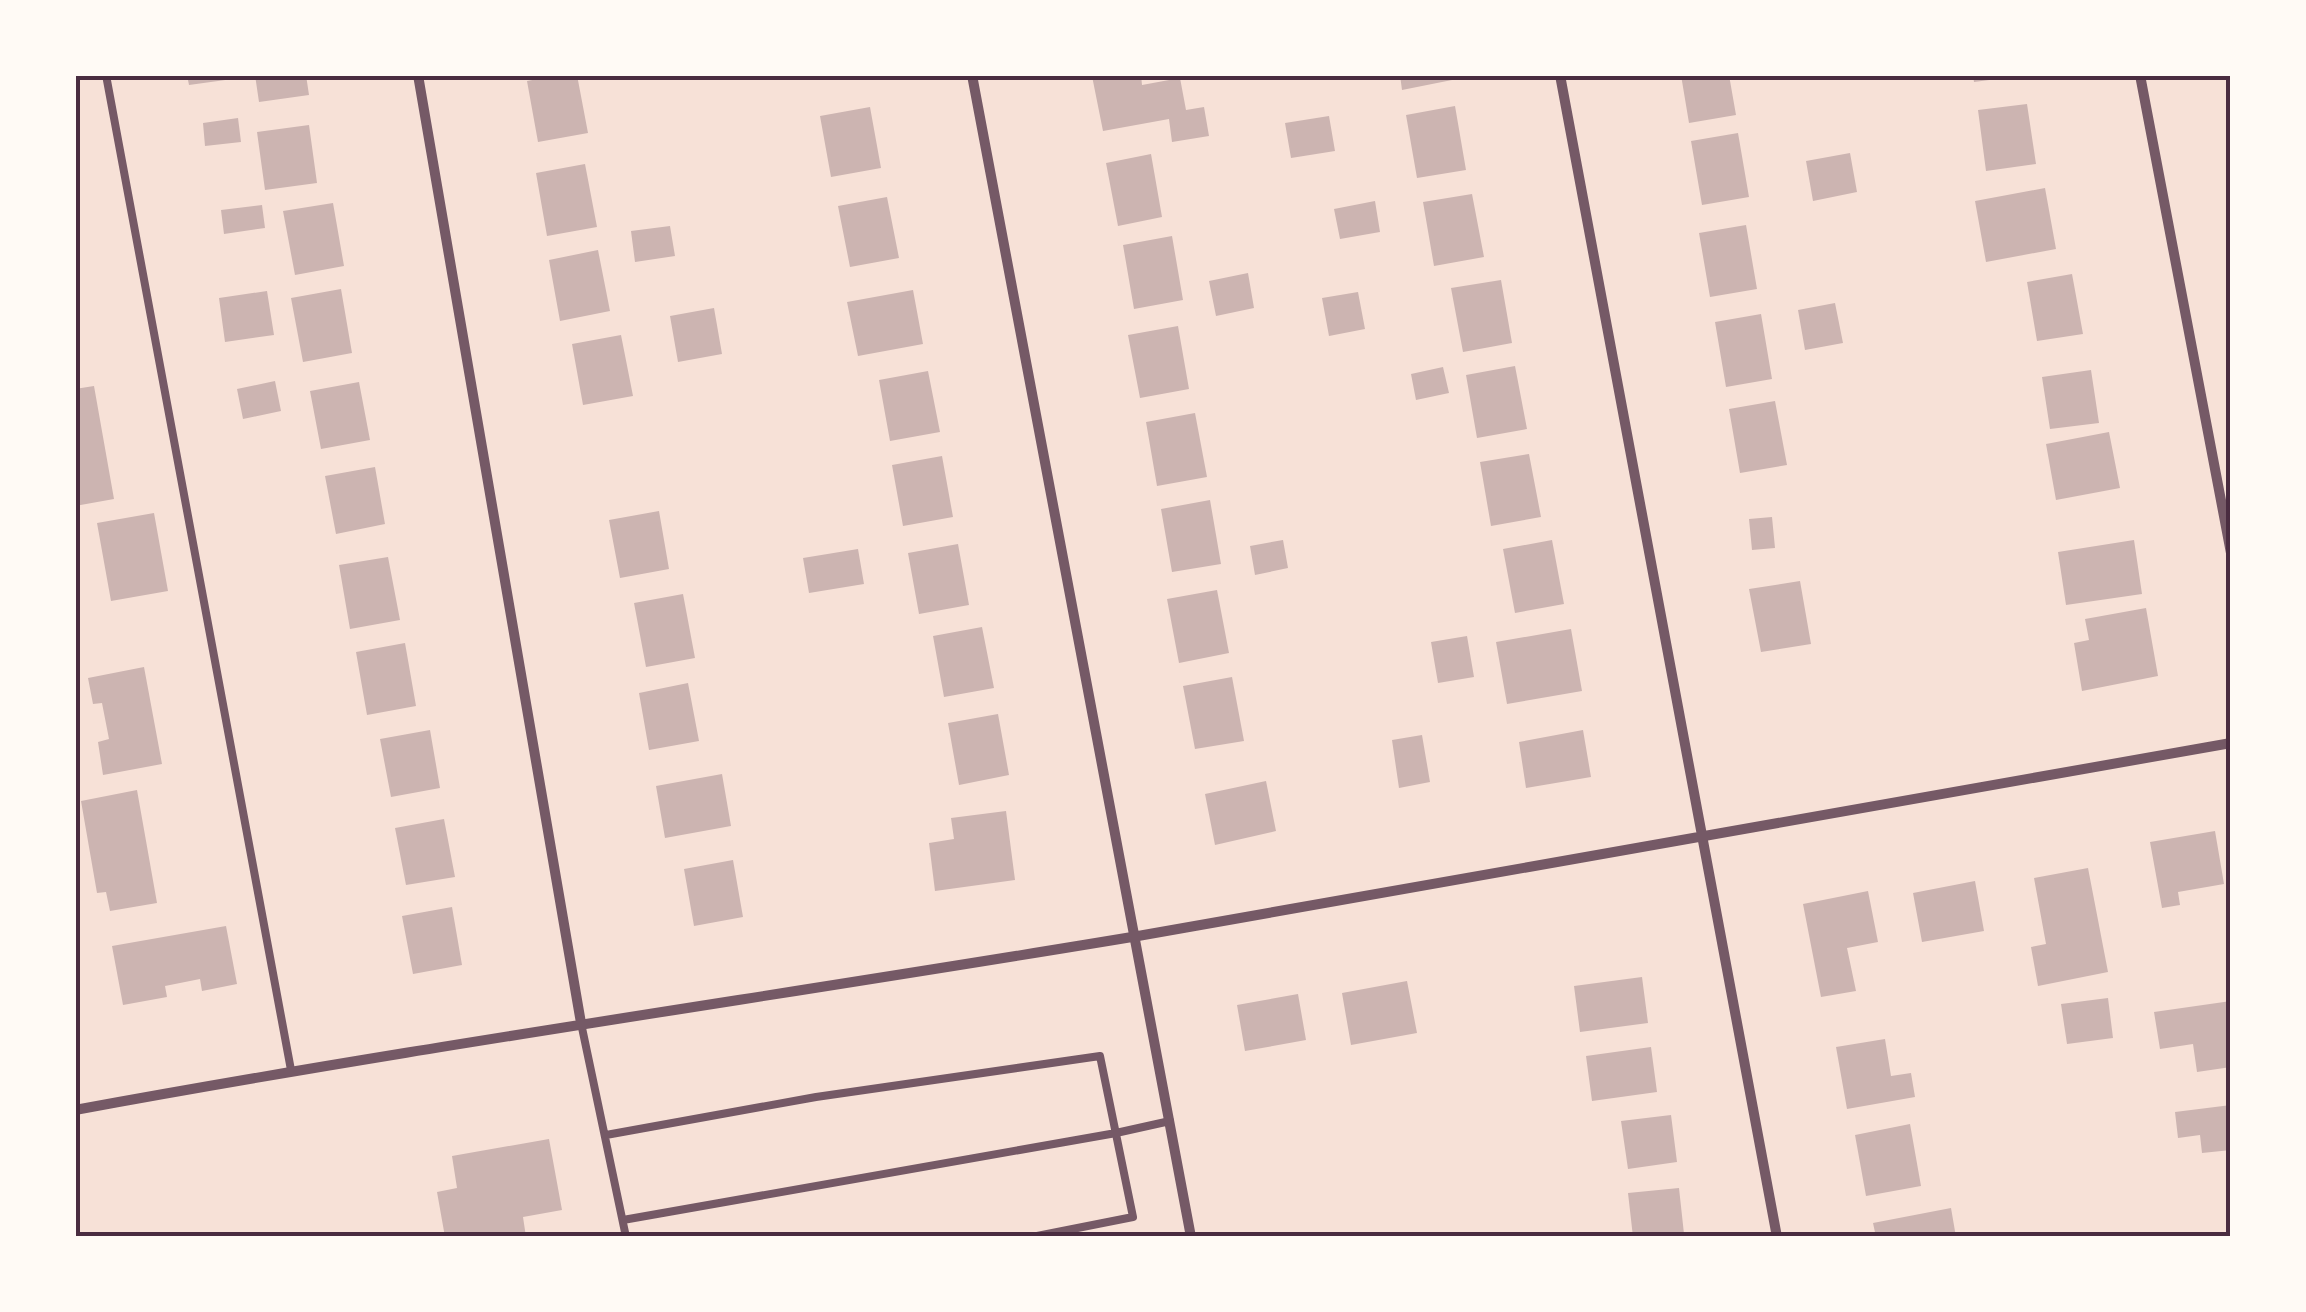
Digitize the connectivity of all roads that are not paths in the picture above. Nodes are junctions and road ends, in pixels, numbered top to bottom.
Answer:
1 (106, 75) edge
2 (418, 75) edge
3 (972, 75) edge
4 (1560, 75) edge
5 (2140, 75) edge
6 (2231, 553) edge
7 (2231, 743) edge
8 (1704, 839) junction
9 (1133, 936) junction
10 (582, 1022) junction
11 (291, 1070) junction
12 (75, 1110) edge
13 (1170, 1120) junction
14 (1116, 1133) junction
15 (606, 1135) junction
16 (622, 1220) junction
17 (626, 1237) edge
18 (1032, 1237) edge
19 (1191, 1237) edge
20 (1777, 1237) edge

1 - 11 lane
2 - 10 street
3 - 9 street
4 - 8 street
5 - 6 street
7 - 8 street
8 - 9 street
8 - 20 street
9 - 10 street
9 - 13 street
10 - 11 street
10 - 15 lane
11 - 12 street
13 - 14 lane
13 - 19 street
14 - 15 lane
14 - 16 lane
14 - 18 lane
15 - 16 lane
16 - 17 lane

